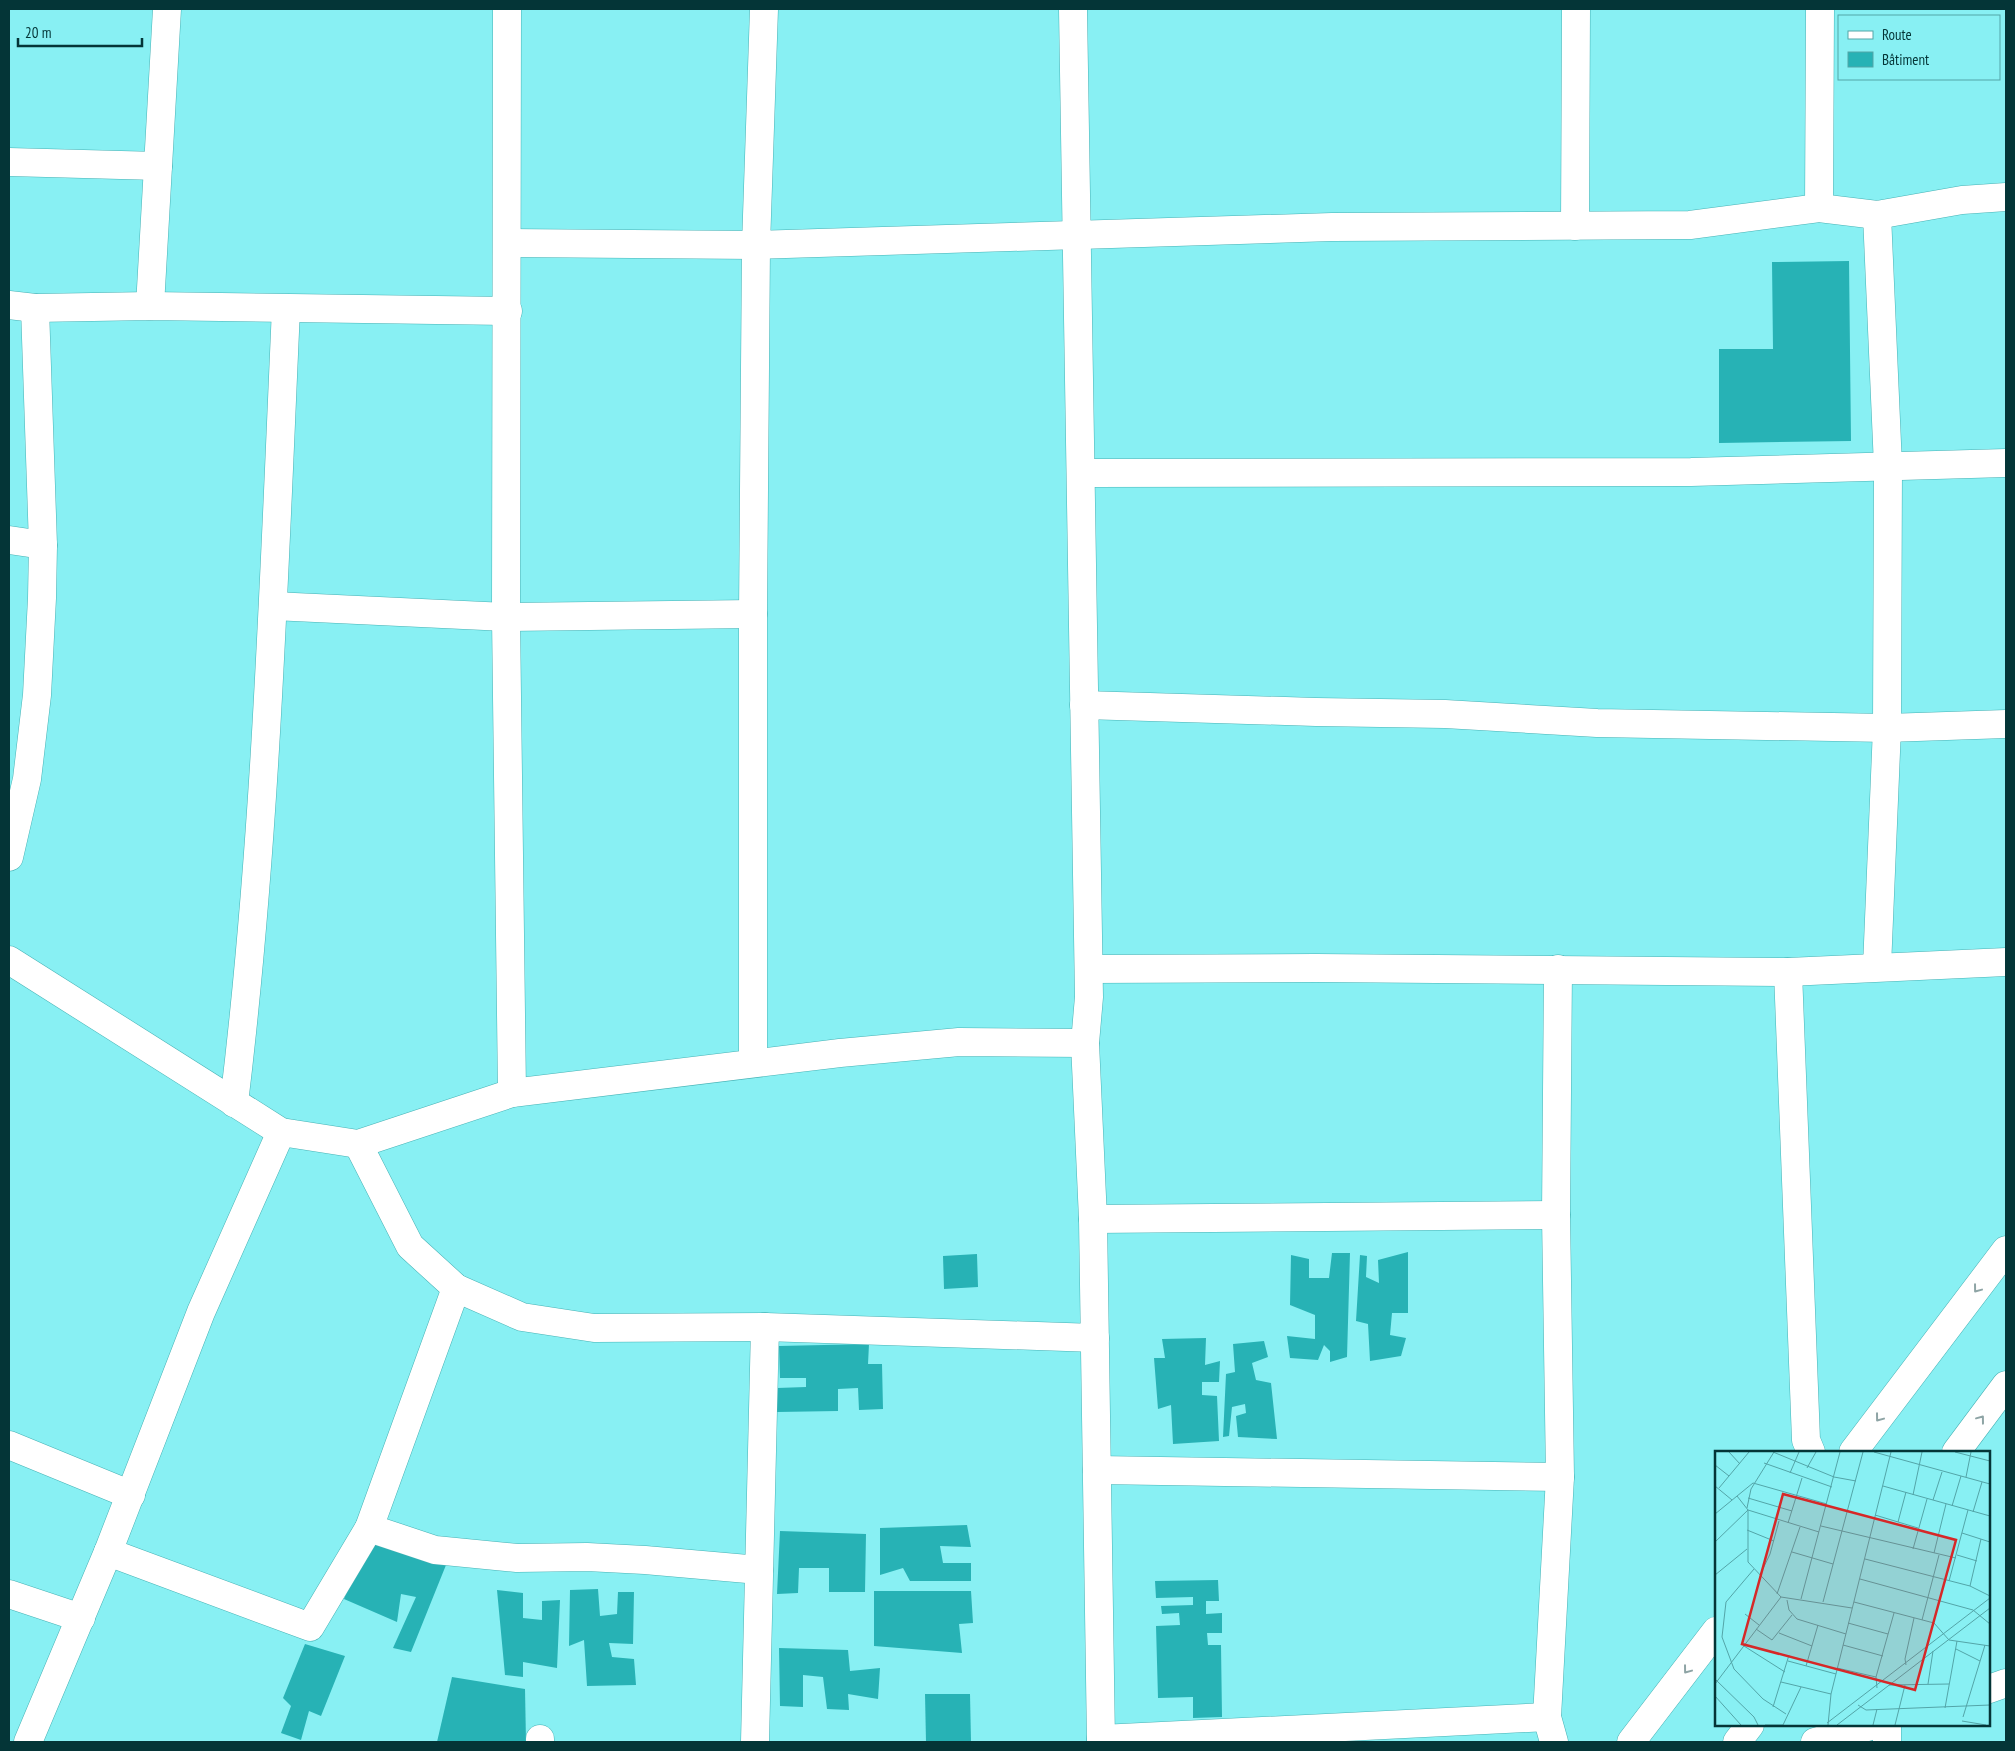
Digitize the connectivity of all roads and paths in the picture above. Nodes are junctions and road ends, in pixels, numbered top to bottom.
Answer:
1 (167, 9) edge
2 (507, 9) edge
3 (764, 9) edge
4 (1073, 9) edge
5 (1576, 9) edge
6 (1820, 9) edge
7 (9, 162) edge
8 (158, 166) junction
9 (2006, 197) edge
10 (1820, 208) junction
11 (1877, 215) junction
12 (1575, 226) junction
13 (1077, 235) junction
14 (508, 243) junction
15 (756, 245) junction
16 (150, 306) junction
17 (22, 307) edge
18 (286, 309) junction
19 (508, 311) junction
20 (2006, 463) edge
21 (1888, 466) junction
22 (1081, 473) junction
23 (9, 540) edge
24 (43, 545) junction
25 (273, 606) junction
26 (753, 614) junction
27 (506, 617) junction
28 (1084, 705) junction
29 (2006, 724) edge
30 (1887, 728) junction
31 (9, 857) edge
32 (9, 960) edge
33 (2006, 962) edge
34 (1877, 967) junction
35 (1089, 969) junction
36 (1558, 969) junction
37 (1788, 972) junction
38 (1085, 1043) junction
39 (753, 1063) junction
40 (512, 1093) junction
41 (234, 1103) junction
42 (281, 1132) junction
43 (358, 1144) junction
44 (1556, 1216) junction
45 (1093, 1219) junction
46 (2006, 1250) edge
47 (456, 1288) junction
48 (765, 1327) junction
49 (1095, 1338) junction
50 (2006, 1385) edge
51 (9, 1445) edge
52 (1811, 1451) edge
53 (1854, 1451) edge
54 (1957, 1451) edge
55 (1097, 1470) junction
56 (1560, 1478) junction
57 (131, 1495) junction
58 (369, 1528) junction
59 (108, 1552) junction
60 (759, 1570) junction
61 (9, 1594) edge
62 (81, 1618) junction
63 (1715, 1632) edge
64 (2006, 1683) edge
65 (1990, 1689) edge
66 (1749, 1726) edge
67 (1871, 1726) edge
68 (1887, 1726) edge
69 (1551, 1730) edge
70 (1101, 1741) edge
71 (28, 1742) edge
72 (755, 1742) edge
73 (1631, 1742) edge
74 (1737, 1742) edge
75 (1815, 1742) edge
76 (1887, 1742) edge

1 - 8 street
2 - 14 street
3 - 15 street
4 - 13 street
5 - 12 street
6 - 10 street
7 - 8 street
8 - 16 street
9 - 11 street
10 - 11 street
10 - 12 street
11 - 21 street
12 - 13 street
13 - 15 street
13 - 22 street
14 - 15 street
14 - 19 street
15 - 26 street
16 - 17 street
16 - 18 street
17 - 24 street
18 - 19 street
18 - 25 street
19 - 27 street
20 - 21 street
21 - 22 street
21 - 30 street
22 - 28 street
23 - 24 street
24 - 31 street
25 - 27 street
25 - 41 street
26 - 27 street
26 - 39 street
27 - 40 street
28 - 30 street
28 - 35 street
29 - 30 street
30 - 34 street
32 - 41 street
33 - 34 street
34 - 37 street
35 - 36 street
35 - 38 street
36 - 37 street
36 - 44 street
37 - 52 street
38 - 39 street
38 - 45 street
39 - 40 street
40 - 43 street
41 - 42 street
42 - 43 street
42 - 57 street
43 - 47 street
44 - 45 street
44 - 56 street
45 - 49 street
46 -> 53 street
47 - 48 street
47 - 58 street
48 - 49 street
48 - 60 street
49 - 55 street
54 -> 50 street
51 - 57 street
55 - 56 street
55 - 70 street
56 - 69 street
57 - 59 street
58 - 59 street
58 - 60 street
59 - 62 street
60 - 72 street
61 - 62 street
62 - 71 street
63 -> 73 street
64 - 65 street
66 - 74 street
67 - 75 street
68 - 76 street
69 - 70 street

